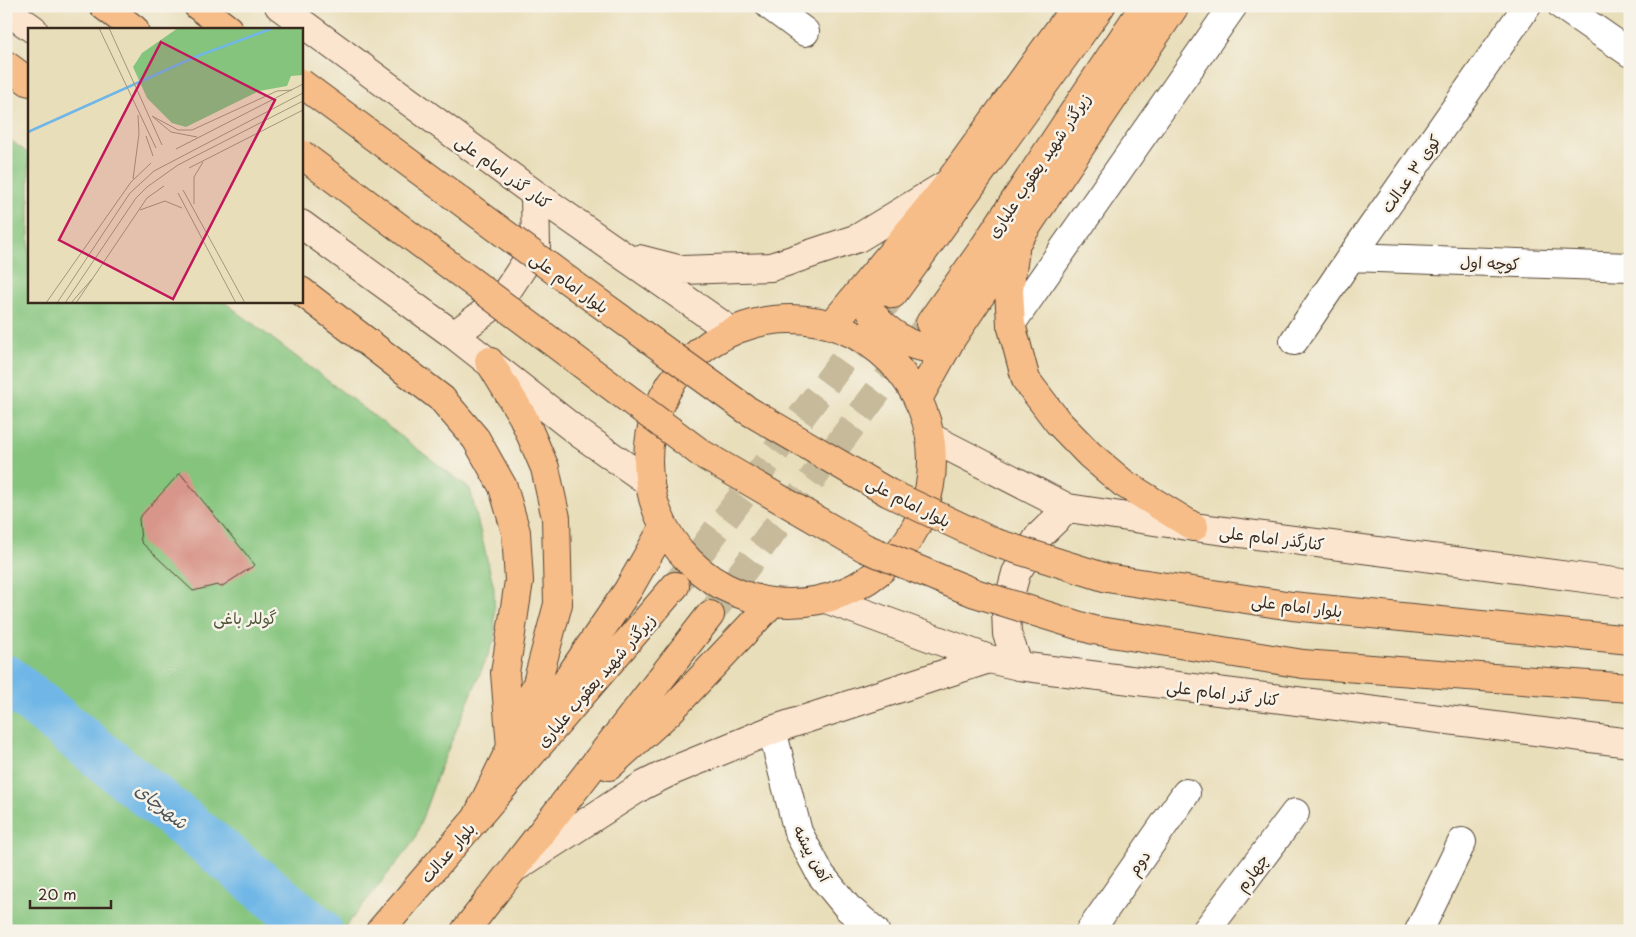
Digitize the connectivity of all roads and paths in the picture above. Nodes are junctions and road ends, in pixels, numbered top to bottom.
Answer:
1 (104, 6) edge
2 (198, 6) edge
3 (280, 6) edge
4 (770, 6) edge
5 (1076, 6) edge
6 (1100, 6) edge
7 (1144, 6) edge
8 (1175, 6) edge
9 (1233, 6) edge
10 (1527, 6) edge
11 (1562, 6) edge
12 (6, 10) edge
13 (32, 28) edge
14 (133, 28) edge
15 (227, 28) edge
16 (805, 32) dead end
17 (1630, 53) edge
18 (6, 65) edge
19 (28, 81) edge
20 (302, 84) edge
21 (302, 155) edge
22 (948, 183) junction
23 (535, 194) junction
24 (302, 225) edge
25 (1017, 240) junction
26 (621, 255) junction
27 (1351, 257) junction
28 (1630, 267) edge
29 (868, 282) junction
30 (302, 292) edge
31 (893, 294) tunnel mouth
32 (930, 322) tunnel mouth
33 (1011, 324) junction
34 (832, 325) junction
35 (731, 332) junction
36 (454, 335) junction
37 (952, 338) junction
38 (1294, 341) dead end
39 (489, 361) junction
40 (918, 399) junction
41 (930, 437) junction
42 (650, 483) junction
43 (1068, 508) junction
44 (664, 527) junction
45 (1194, 527) junction
46 (1630, 584) edge
47 (675, 586) tunnel mouth
48 (628, 590) junction
49 (826, 599) junction
50 (772, 603) junction
51 (710, 615) tunnel mouth
52 (1630, 640) edge
53 (989, 659) junction
54 (1019, 666) junction
55 (713, 667) junction
56 (1630, 688) edge
57 (772, 730) junction
58 (1630, 743) edge
59 (511, 747) junction
60 (514, 773) junction
61 (1186, 793) dead end
62 (561, 808) junction
63 (1295, 814) dead end
64 (478, 817) junction
65 (1462, 842) dead end
66 (507, 877) junction
67 (380, 931) edge
68 (465, 931) edge
69 (875, 931) edge
70 (1090, 931) edge
71 (1206, 931) edge
72 (1419, 931) edge

1 - 14 main road
2 - 15 main road
3 - 23 main road, کنار گذر امام علی
4 - 16 street
5 - 22 main road
6 - 31 main road
7 - 32 main road, زیرگذر شهید یعقوب علیاری
8 - 25 main road
9 - 33 street
10 - 27 street, کوی ۳ عدالت
11 - 17 street
12 - 13 main road
18 - 19 main road
20 - 52 main road, بلوار امام علی, bridge
21 - 56 main road, bridge
22 - 26 main road
22 - 29 main road
23 - 26 main road, کنار گذر امام علی
23 - 36 main road
24 - 36 main road
25 - 33 main road
25 - 37 main road
26 - 35 main road, کنار گذر امام علی
27 - 28 street, کوچه اول
27 - 38 street, کوی ۳ عدالت
29 - 34 main road
29 - 37 main road
30 - 59 main road
33 - 45 main road
34 - 35 main road
34 - 40 main road
35 - 42 main road
36 - 39 main road
37 - 40 main road
39 - 42 main road
39 - 59 main road
40 - 41 main road
41 - 43 main road, کنارگذر امام علی
41 - 49 main road
42 - 44 main road
43 - 45 main road, کنارگذر امام علی
43 - 54 main road
44 - 48 main road
44 - 50 main road
45 - 46 main road, کنارگذر امام علی
47 - 60 main road, زیرگذر شهید یعقوب علیاری
48 - 55 main road
48 - 60 main road
49 - 50 main road
49 - 53 main road, کنار گذر امام علی
50 - 55 main road
51 - 62 main road
53 - 54 main road, کنار گذر امام علی
53 - 57 main road
54 - 58 main road, کنار گذر امام علی
55 - 62 main road
57 - 66 main road
57 - 69 street, آهن پیشه
59 - 64 main road
60 - 64 main road, بلوار عدالت
61 - 70 street, دوم
62 - 66 main road
63 - 71 street, چهارم
64 - 67 main road, بلوار عدالت
65 - 72 street
66 - 68 main road

